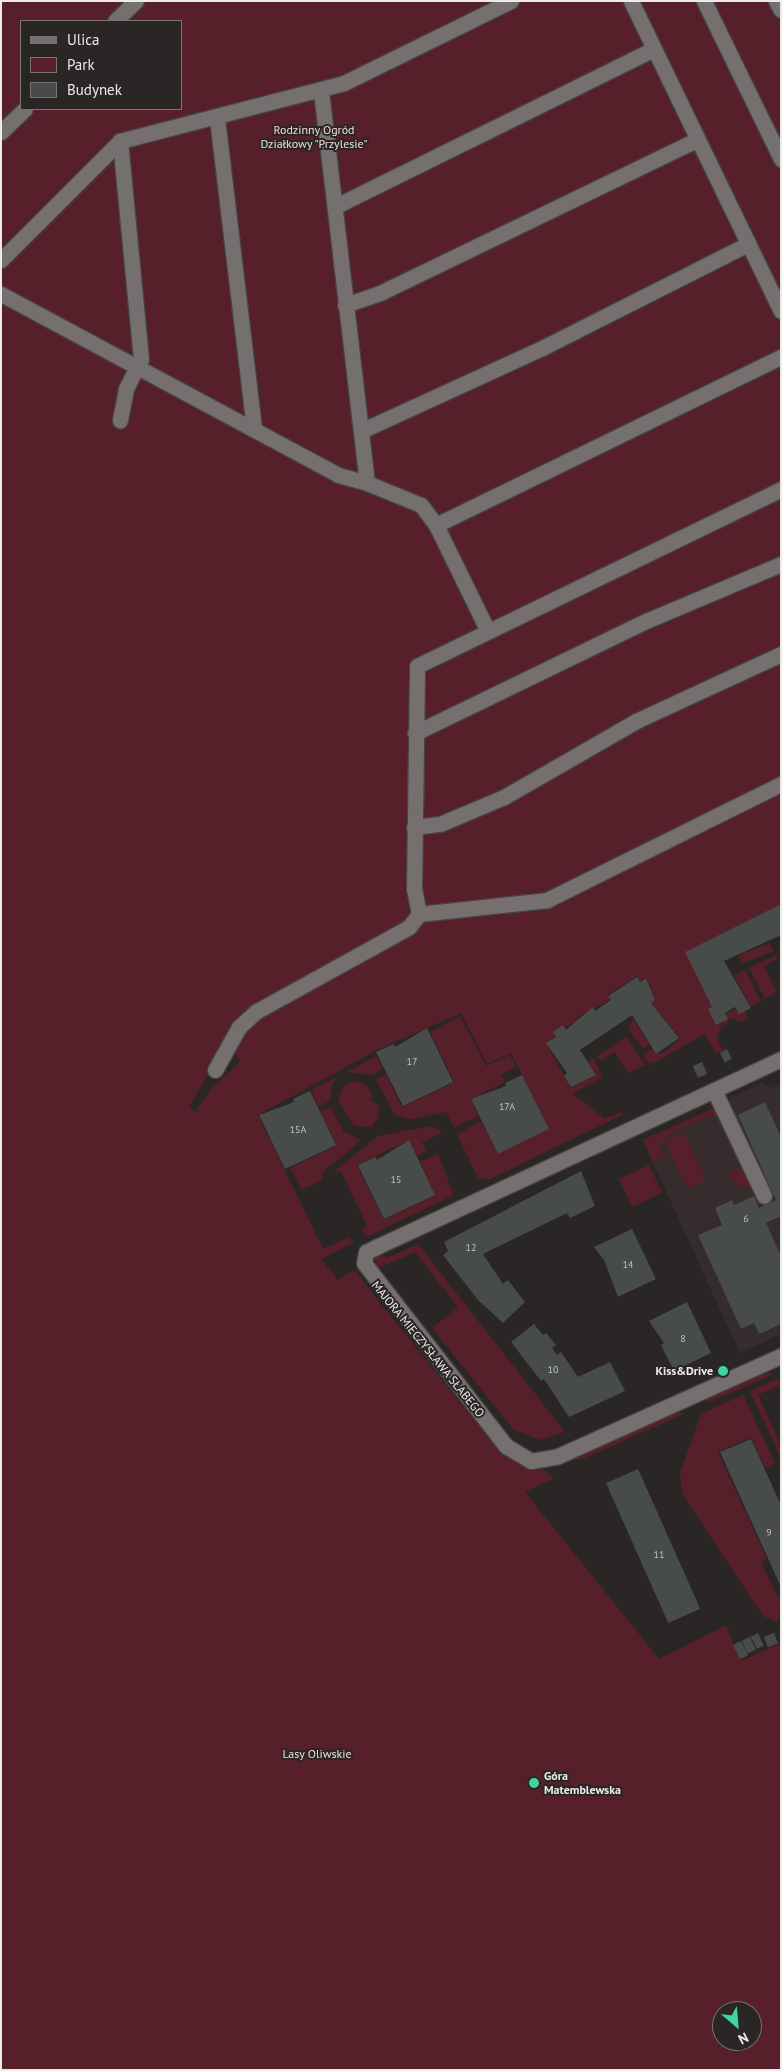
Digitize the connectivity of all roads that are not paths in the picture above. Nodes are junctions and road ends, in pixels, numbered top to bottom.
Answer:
1 (136, 1) edge
2 (511, 1) edge
3 (630, 1) edge
4 (704, 1) edge
5 (116, 20) edge
6 (653, 49) junction
7 (321, 91) junction
8 (25, 110) edge
9 (216, 118) junction
10 (1, 132) edge
11 (696, 140) junction
12 (120, 141) junction
13 (781, 159) edge
14 (338, 205) junction
15 (748, 244) junction
16 (1, 260) edge
17 (1, 294) edge
18 (345, 305) junction
19 (781, 311) edge
20 (781, 358) edge
21 (136, 368) junction
22 (120, 420) dead end
23 (254, 430) junction
24 (363, 430) junction
25 (367, 483) junction
26 (781, 489) edge
27 (436, 525) junction
28 (781, 564) edge
29 (488, 631) junction
30 (781, 654) edge
31 (415, 733) junction
32 (781, 784) edge
33 (414, 827) junction
34 (419, 914) junction
35 (781, 1059) edge
36 (216, 1070) dead end
37 (714, 1090) junction
38 (764, 1196) dead end
39 (781, 1356) edge

1 - 5 street
2 - 7 street
3 - 6 street
4 - 13 street
6 - 11 street
6 - 14 street
7 - 9 street
7 - 14 street
8 - 10 street
9 - 12 street
9 - 23 street
11 - 15 street
11 - 18 street
12 - 16 street
12 - 21 street
14 - 18 street
15 - 19 street
15 - 24 street
17 - 21 street
18 - 24 street
20 - 27 street
21 - 22 street
21 - 23 street
23 - 25 street
24 - 25 street
25 - 27 street
26 - 29 street
27 - 29 street
28 - 31 street
29 - 31 street
30 - 33 street
31 - 33 street
32 - 34 street
33 - 34 street
34 - 36 street
35 - 37 street, MAJORA MIECZYSŁAWA SŁABEGO
37 - 38 street
37 - 39 street, MAJORA MIECZYSŁAWA SŁABEGO

